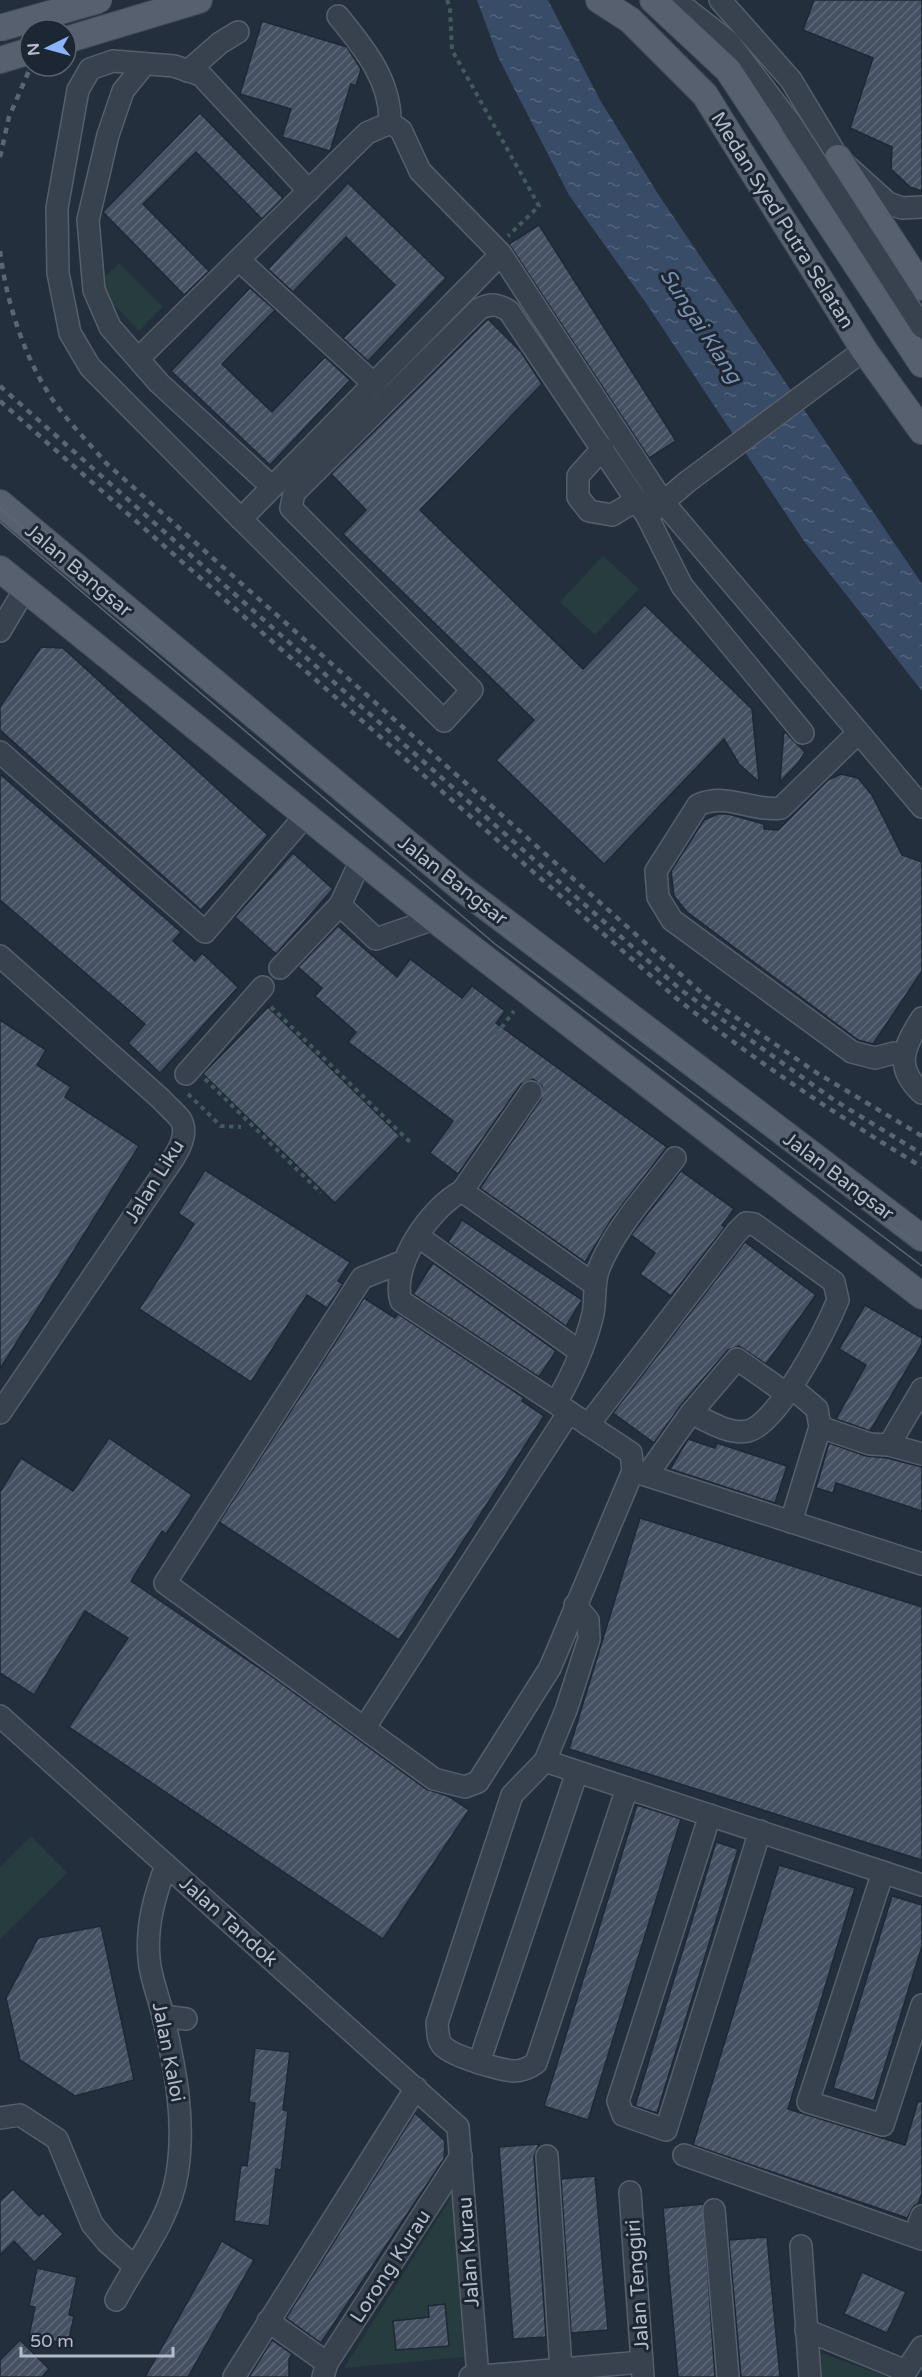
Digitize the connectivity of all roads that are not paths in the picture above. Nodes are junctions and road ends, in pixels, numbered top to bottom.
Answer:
1 (99, 0) edge
2 (199, 0) edge
3 (599, 0) edge
4 (653, 0) edge
5 (669, 0) edge
6 (720, 0) edge
7 (338, 15) dead end
8 (0, 28) edge
9 (238, 32) dead end
10 (78, 36) edge
11 (18, 55) edge
12 (0, 60) edge
13 (144, 65) junction
14 (188, 71) junction
15 (390, 123) junction
16 (838, 158) junction
17 (309, 191) junction
18 (922, 207) edge
19 (501, 254) junction
20 (239, 260) junction
21 (922, 287) edge
22 (910, 328) edge
23 (864, 350) junction
24 (139, 358) junction
25 (922, 364) edge
26 (374, 384) junction
27 (922, 431) edge
28 (603, 448) junction
29 (272, 487) junction
30 (663, 502) junction
31 (0, 503) edge
32 (642, 508) junction
33 (241, 519) junction
34 (0, 569) edge
35 (25, 589) junction
36 (0, 631) edge
37 (858, 733) junction
38 (803, 734) dead end
39 (0, 752) edge
40 (922, 807) edge
41 (306, 815) junction
42 (361, 860) junction
43 (340, 905) junction
44 (434, 919) junction
45 (0, 956) edge
46 (280, 968) dead end
47 (260, 991) road end
48 (922, 1018) edge
49 (894, 1053) dead end
50 (187, 1077) road end
51 (531, 1092) dead end
52 (922, 1094) edge
53 (675, 1158) dead end
54 (462, 1191) junction
55 (419, 1237) junction
56 (922, 1238) edge
57 (402, 1263) junction
58 (595, 1285) junction
59 (922, 1296) edge
60 (579, 1351) junction
61 (789, 1390) junction
62 (920, 1399) edge
63 (562, 1408) junction
64 (0, 1413) edge
65 (692, 1413) junction
66 (588, 1425) junction
67 (820, 1427) junction
68 (889, 1445) junction
69 (922, 1454) edge
70 (640, 1473) junction
71 (791, 1522) junction
72 (922, 1564) edge
73 (575, 1605) junction
74 (0, 1716) edge
75 (365, 1727) junction
76 (545, 1761) junction
77 (577, 1772) junction
78 (627, 1788) junction
79 (710, 1815) junction
80 (760, 1831) junction
81 (166, 1865) junction
82 (883, 1872) junction
83 (922, 1885) edge
84 (922, 2005) edge
85 (163, 2016) junction
86 (186, 2019) dead end
87 (479, 2063) junction
88 (416, 2088) junction
89 (0, 2118) edge
90 (459, 2127) joint
91 (684, 2155) dead end
92 (461, 2156) junction
93 (547, 2156) dead end
94 (630, 2192) dead end
95 (714, 2210) dead end
96 (921, 2226) edge
97 (801, 2246) dead end
98 (134, 2266) junction
99 (116, 2300) dead end
100 (268, 2321) junction
101 (806, 2330) junction
102 (922, 2347) edge
103 (561, 2369) junction
104 (643, 2369) edge
105 (325, 2370) edge
106 (904, 2374) edge
107 (234, 2377) edge
108 (470, 2377) edge
109 (478, 2377) edge
110 (728, 2377) edge
111 (810, 2377) edge

1 - 8 main road, bridge
2 - 10 main road
3 - 23 main road, Medan Syed Putra Selatan
4 - 22 main road, Medan Syed Putra Selatan
5 - 22 street, bridge
6 - 16 street
7 - 15 street
9 - 14 street
11 - 12 main road
13 - 14 street
13 - 24 street
13 - 33 street
14 - 17 street
15 - 17 street
15 - 19 street
16 - 18 street
16 - 21 main road
17 - 20 street
19 - 26 street
19 - 30 street
20 - 24 street
20 - 26 street
22 - 23 main road
22 - 25 main road, Medan Syed Putra Selatan
23 - 27 main road, Medan Syed Putra Selatan
23 - 30 street
24 - 29 street
26 - 29 street
28 - 32 street
28 - 32 street
28 - 33 street
29 - 33 street
30 - 32 street
30 - 37 street
31 - 56 main road, Jalan Bangsar
32 - 38 street
34 - 35 main road
35 - 36 street
35 - 41 main road
37 - 40 street
37 - 49 street
39 - 41 street
41 - 42 main road
42 - 43 street
42 - 44 main road
43 - 44 street
43 - 46 street
44 - 59 main road
45 - 64 street, Jalan Liku
47 - 50 street
48 - 52 street
51 - 54 street
53 - 58 street
54 - 55 street
54 - 58 street
55 - 57 street
55 - 60 street
57 - 63 street
57 - 75 street
58 - 60 street
60 - 63 street
61 - 65 street
61 - 65 street
61 - 66 street
61 - 67 street
62 - 68 street
63 - 66 street
63 - 75 street
65 - 70 street
66 - 70 street
67 - 68 street
67 - 71 street
68 - 69 street
70 - 71 street
70 - 73 street
71 - 72 street
73 - 75 street
73 - 76 street
74 - 81 street, Jalan Tandok
76 - 77 street
76 - 87 street
77 - 78 street
77 - 87 street
78 - 79 street
78 - 87 street
79 - 80 street
79 - 80 street
80 - 82 street
81 - 85 street, Jalan Kaloi
81 - 88 street, Jalan Tandok
82 - 83 street
82 - 84 street
85 - 86 street
85 - 98 street, Jalan Kaloi
88 - 90 street, Jalan Tandok
88 - 100 street
89 - 98 street
90 - 92 street, Jalan Kurau
91 - 96 street
92 - 105 street, Lorong Kurau
92 - 109 street, Jalan Kurau
93 - 103 street
94 - 104 street, Jalan Tenggiri
95 - 110 street
97 - 101 street
98 - 99 street, Jalan Kaloi
100 - 105 street
100 - 107 street
101 - 106 street
101 - 111 street
102 - 106 street
103 - 104 street
103 - 109 street
108 - 109 street

